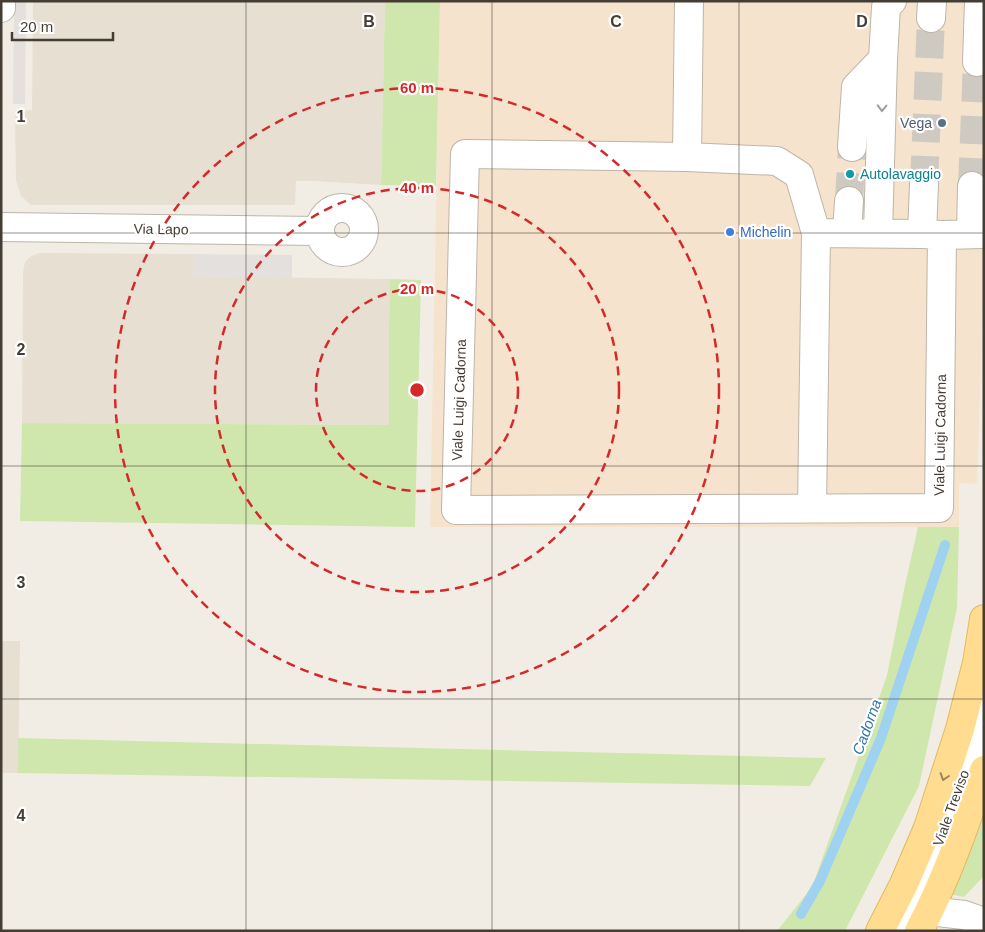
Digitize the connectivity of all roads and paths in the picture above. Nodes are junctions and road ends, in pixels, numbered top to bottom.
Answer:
1 (1, 1) edge
2 (689, 1) edge
3 (892, 1) edge
4 (979, 1) edge
5 (1, 8) edge
6 (883, 59) junction
7 (977, 62) tunnel mouth
8 (852, 147) tunnel mouth
9 (687, 157) junction
10 (924, 184) tunnel mouth
11 (972, 186) tunnel mouth
12 (850, 201) tunnel mouth
13 (1, 227) edge
14 (320, 231) dead end
15 (816, 233) junction
16 (847, 233) junction
17 (878, 233) junction
18 (932, 234) junction
19 (977, 234) edge
20 (812, 508) junction
21 (984, 619) edge
22 (981, 671) edge
23 (984, 703) edge
24 (984, 770) edge
25 (924, 921) edge
26 (984, 922) edge
27 (880, 931) edge
28 (900, 931) edge

1 - 5 street
2 - 9 street
3 - 6 street
4 - 7 street
6 - 8 street
6 -> 17 street
9 - 15 street, Viale Luigi Cadorna
9 - 20 street, Viale Luigi Cadorna
10 - 18 street
11 - 19 street
12 - 16 street
13 - 14 street, Via Lapo
15 - 16 street
15 - 20 street, Viale Luigi Cadorna
16 - 17 street
17 - 18 street
18 - 19 street
18 - 20 street, Viale Luigi Cadorna
21 - 22 main road
22 -> 27 main road
23 - 25 street, Viale Treviso
24 - 25 main road, Viale Treviso
25 - 26 street
25 - 28 street

